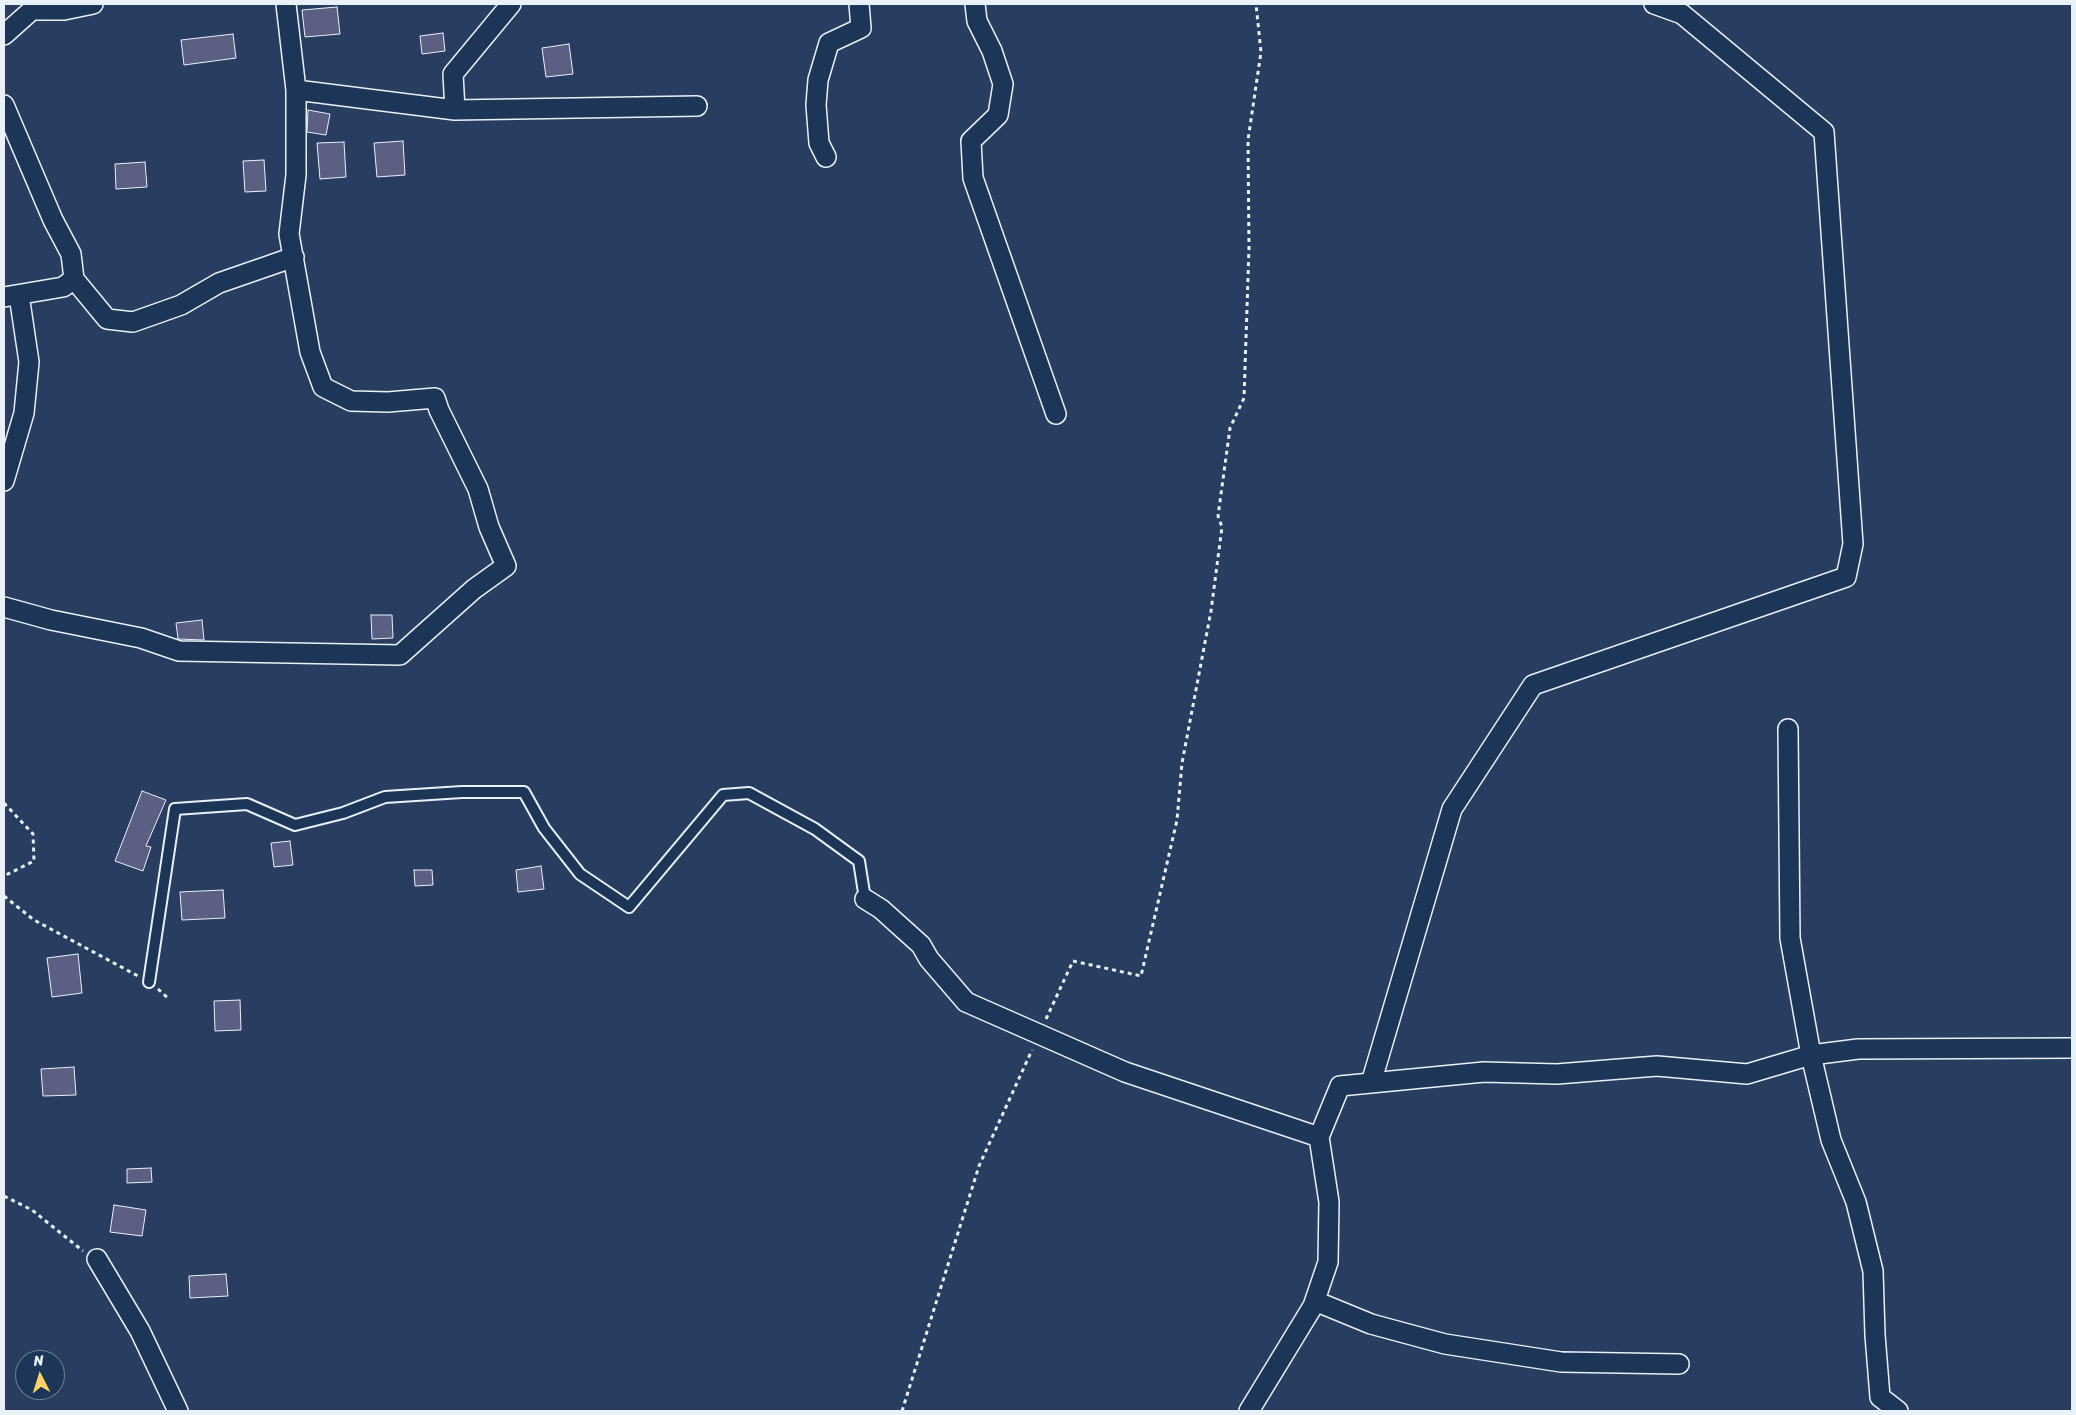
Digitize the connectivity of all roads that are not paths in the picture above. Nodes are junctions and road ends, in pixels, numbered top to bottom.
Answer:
1 (93, 4) edge
2 (286, 4) edge
3 (511, 4) edge
4 (859, 4) edge
5 (975, 4) edge
6 (1654, 4) edge
7 (32, 7) edge
8 (4, 35) edge
9 (296, 90) junction
10 (4, 105) edge
11 (697, 106) dead end
12 (455, 110) junction
13 (826, 157) dead end
14 (294, 257) junction
15 (74, 279) junction
16 (11, 296) edge
17 (1056, 414) dead end
18 (4, 481) edge
19 (4, 606) edge
20 (1788, 730) dead end
21 (865, 899) joint
22 (149, 982) road end
23 (2072, 1048) edge
24 (1810, 1055) junction
25 (1371, 1083) junction
26 (1319, 1137) junction
27 (97, 1259) road end
28 (1315, 1302) junction
29 (1679, 1364) dead end
30 (178, 1411) edge
31 (1249, 1411) edge
32 (1898, 1411) edge

1 - 7 street
2 - 9 street
3 - 12 street
4 - 13 street
5 - 17 street
6 - 25 street
7 - 8 street
9 - 12 street
9 - 14 street
10 - 15 street
11 - 12 street
14 - 15 street
14 - 19 street
15 - 16 street
16 - 18 street
20 - 24 street
21 - 22 lane
21 - 26 street
23 - 24 street
24 - 25 street
24 - 32 street
25 - 26 street
26 - 28 street
27 - 30 street
28 - 29 street
28 - 31 street

